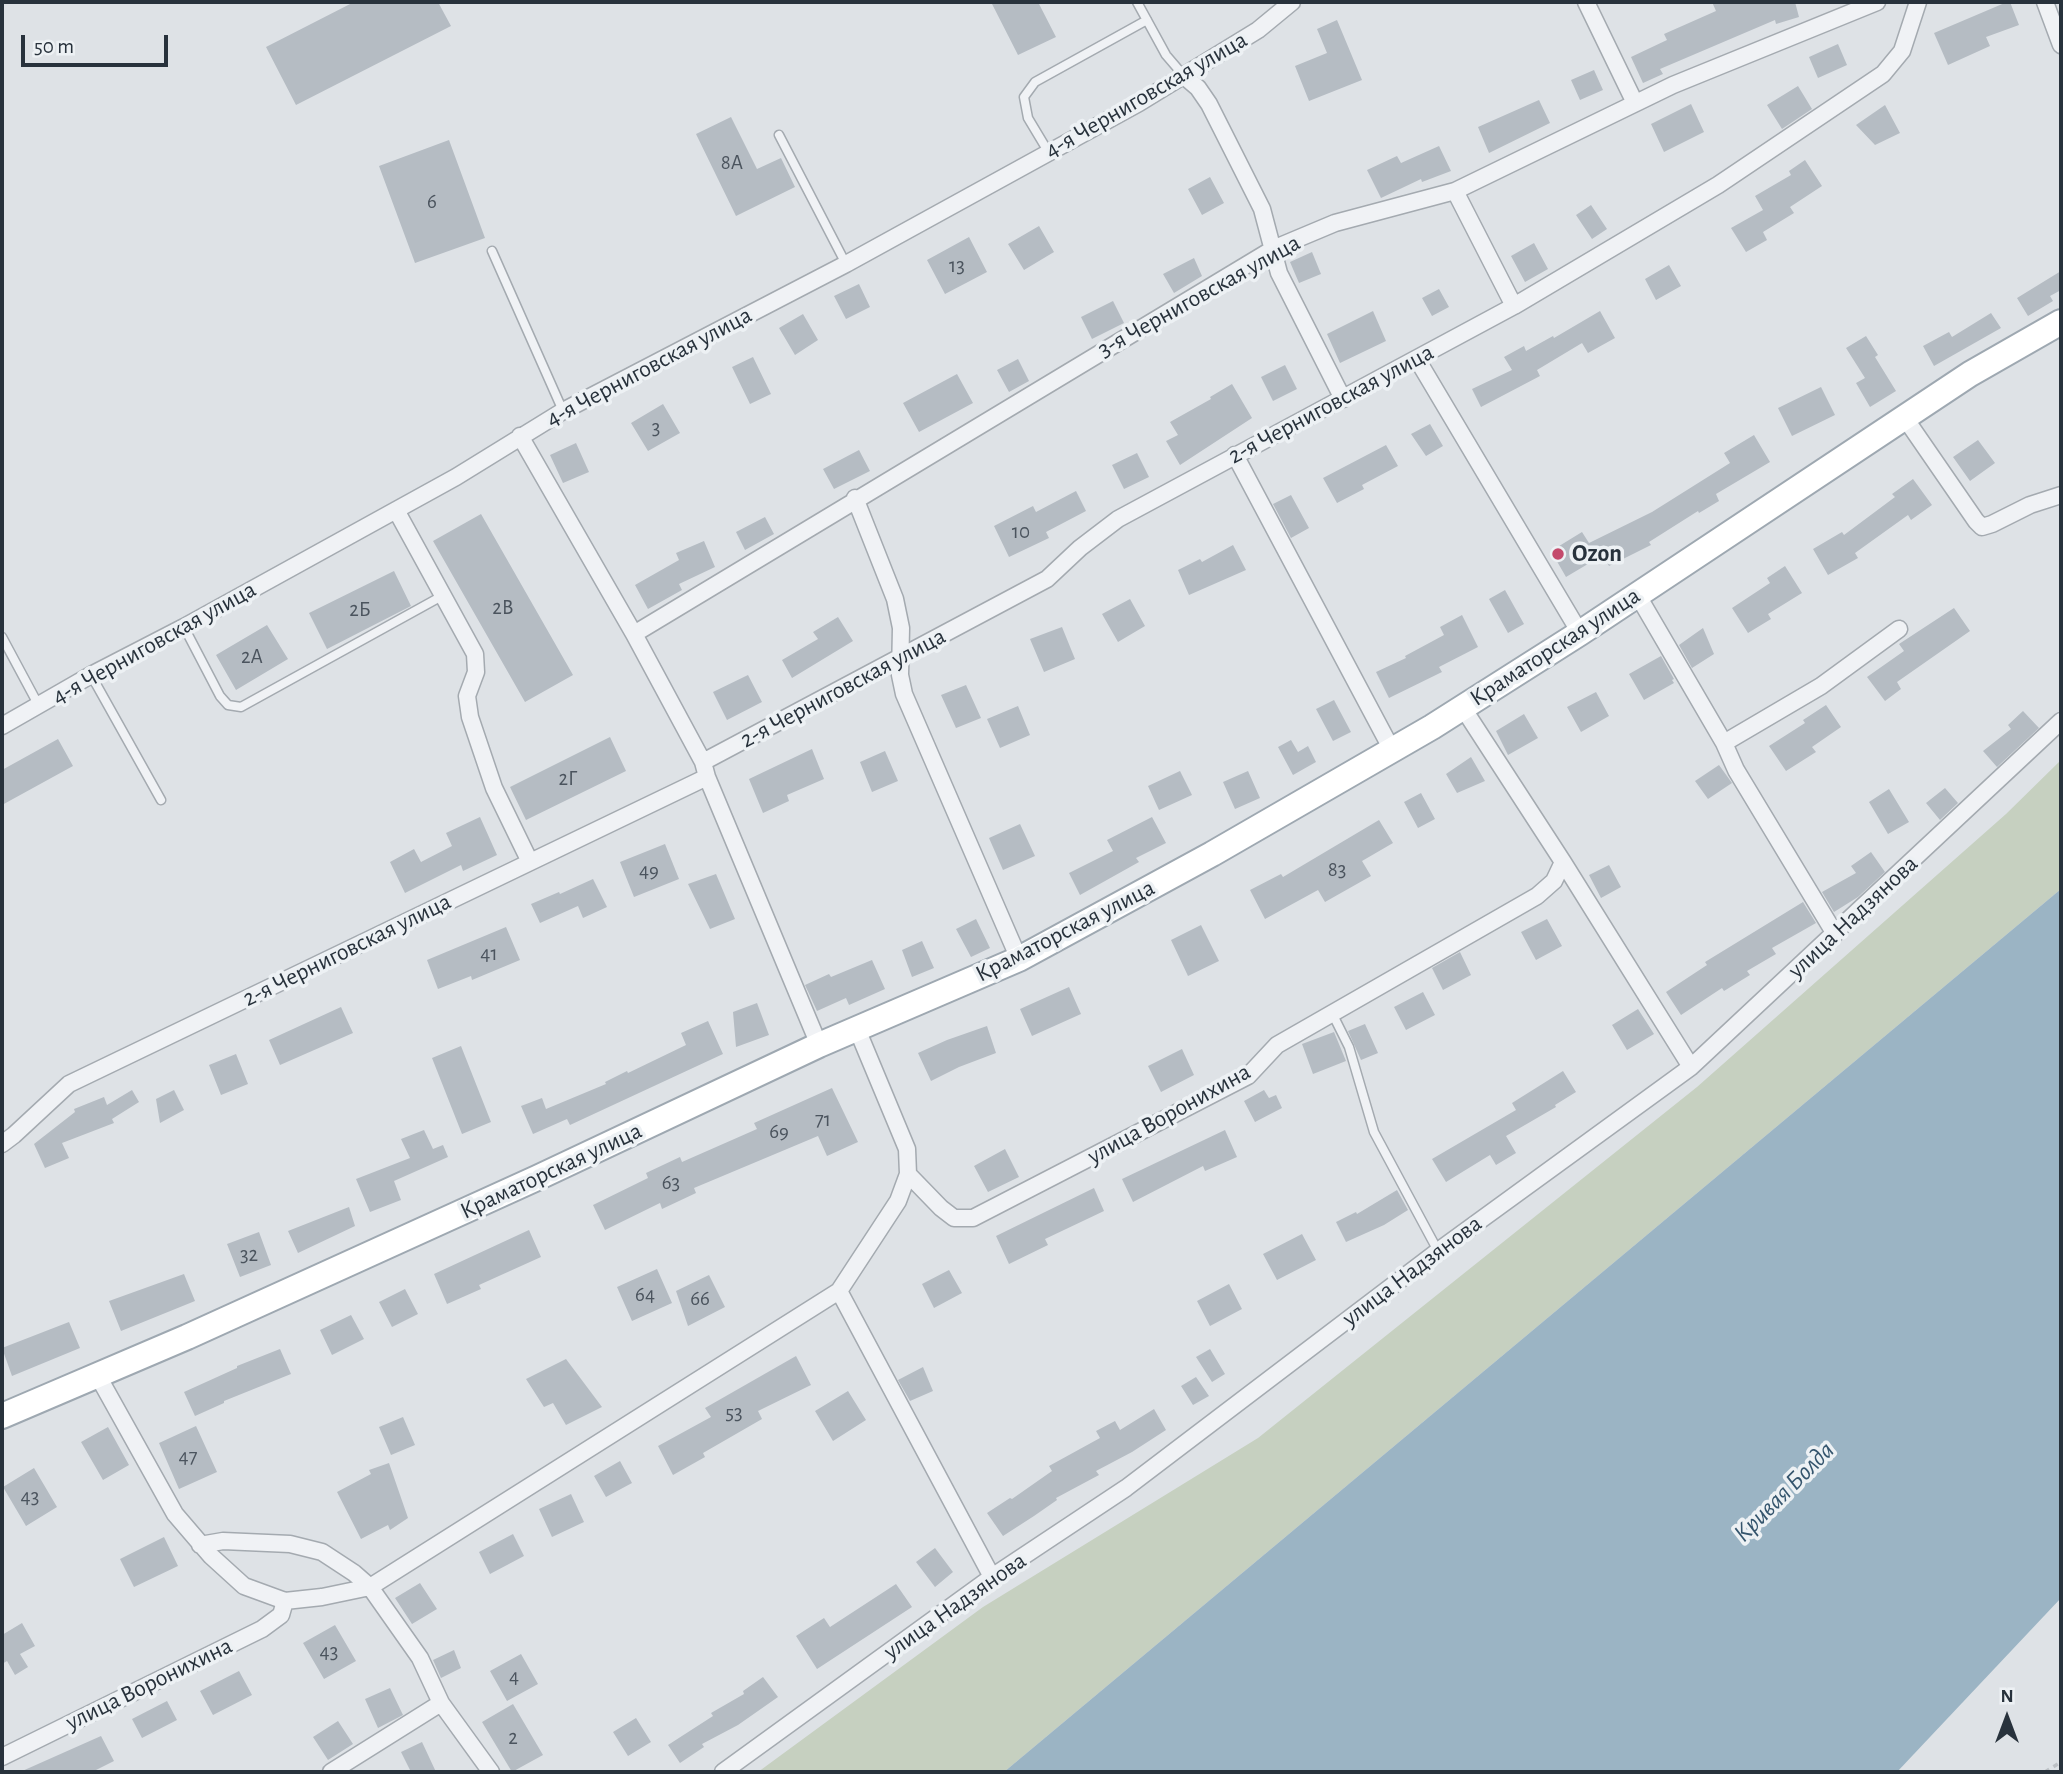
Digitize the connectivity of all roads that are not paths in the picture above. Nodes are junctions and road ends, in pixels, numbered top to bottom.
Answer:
1 (1137, 2) edge
2 (1292, 2) edge
3 (1586, 2) edge
4 (1877, 2) edge
5 (1918, 2) edge
6 (2045, 2) edge
7 (1147, 20) junction
8 (2061, 45) edge
9 (1184, 76) junction
10 (1635, 103) junction
11 (779, 135) dead end
12 (1049, 153) junction
13 (1455, 191) junction
14 (1273, 249) junction
15 (492, 251) dead end
16 (846, 264) junction
17 (1514, 306) junction
18 (2061, 323) edge
19 (1417, 359) junction
20 (1343, 399) junction
21 (563, 411) junction
22 (1905, 418) junction
23 (520, 436) junction
24 (1235, 455) junction
25 (2061, 495) edge
26 (855, 498) junction
27 (396, 510) junction
28 (1637, 594) junction
29 (442, 596) junction
30 (184, 627) junction
31 (1899, 629) dead end
32 (1580, 633) junction
33 (634, 634) junction
34 (2, 637) edge
35 (901, 656) junction
36 (91, 676) junction
37 (39, 706) junction
38 (1463, 708) junction
39 (2061, 721) edge
40 (2, 726) edge
41 (1724, 743) junction
42 (1392, 750) junction
43 (705, 770) junction
44 (161, 800) dead end
45 (530, 862) junction
46 (1563, 862) junction
47 (1835, 934) junction
48 (1019, 959) junction
49 (1332, 1013) junction
50 (858, 1029) junction
51 (819, 1045) junction
52 (1692, 1067) junction
53 (2, 1143) edge
54 (908, 1174) junction
55 (1438, 1251) junction
56 (839, 1291) junction
57 (98, 1376) junction
58 (2, 1416) edge
59 (200, 1545) junction
60 (992, 1577) junction
61 (370, 1587) junction
62 (285, 1601) junction
63 (441, 1703) junction
64 (2, 1756) edge
65 (331, 1772) edge
66 (491, 1772) edge
67 (723, 1772) edge

1 - 7 lane
2 - 9 street, 4-я Черниговская улица
3 - 10 street
4 - 10 street, 3-я Черниговская улица
5 - 17 street, 2-я Черниговская улица
6 - 8 street
7 - 9 lane
7 - 12 lane
9 - 12 street, 4-я Черниговская улица
9 - 14 street
10 - 13 street, 3-я Черниговская улица
11 - 16 lane
12 - 16 street, 4-я Черниговская улица
13 - 14 street, 3-я Черниговская улица
13 - 17 street
14 - 20 street
14 - 26 street, 3-я Черниговская улица
15 - 21 lane
16 - 21 street, 4-я Черниговская улица
17 - 19 street, 2-я Черниговская улица
18 - 22 main road, Краматорская улица
19 - 20 street, 2-я Черниговская улица
19 - 32 street
20 - 24 street, 2-я Черниговская улица
21 - 23 street, 4-я Черниговская улица
22 - 25 street
22 - 28 main road, Краматорская улица
23 - 27 street, 4-я Черниговская улица
23 - 33 street
24 - 35 street, 2-я Черниговская улица
24 - 42 street
26 - 33 street, 3-я Черниговская улица
26 - 35 street
27 - 29 street
27 - 30 street, 4-я Черниговская улица
28 - 32 main road, Краматорская улица
28 - 41 street
29 - 30 lane
29 - 45 street
30 - 36 street, 4-я Черниговская улица
31 - 41 street
32 - 38 main road, Краматорская улица
33 - 43 street
34 - 37 lane
35 - 43 street, 2-я Черниговская улица
35 - 48 street
36 - 37 street, 4-я Черниговская улица
36 - 44 lane
37 - 40 street, 4-я Черниговская улица
38 - 42 main road, Краматорская улица
38 - 46 street
39 - 47 street, улица Надзянова
41 - 47 street
42 - 48 main road, Краматорская улица
43 - 45 street, 2-я Черниговская улица
43 - 51 street
45 - 53 street, 2-я Черниговская улица
46 - 49 street, улица Воронихина
46 - 52 street
47 - 52 street, улица Надзянова
48 - 50 main road, Краматорская улица
49 - 54 street, улица Воронихина
49 - 55 lane
50 - 51 main road, Краматорская улица
50 - 54 street
51 - 57 main road, Краматорская улица
52 - 55 street, улица Надзянова
54 - 56 street
55 - 60 street, улица Надзянова
56 - 60 street
56 - 61 street
57 - 58 main road, Краматорская улица
57 - 59 street
59 - 61 street
59 - 62 street
60 - 67 street, улица Надзянова
61 - 62 street
61 - 63 street
62 - 64 street, улица Воронихина
63 - 65 street
63 - 66 street

